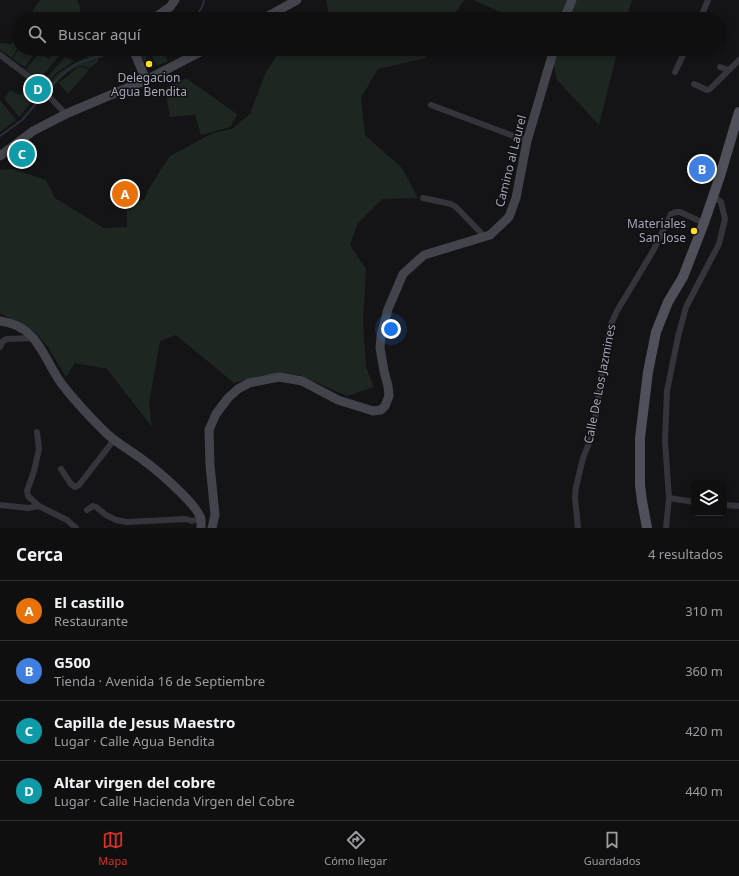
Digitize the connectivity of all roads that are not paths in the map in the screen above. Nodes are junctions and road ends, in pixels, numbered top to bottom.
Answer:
1 (175, 0) edge
2 (297, 0) edge
3 (572, 0) edge
4 (708, 0) edge
5 (163, 12) edge
6 (276, 12) edge
7 (567, 12) edge
8 (703, 12) edge
9 (0, 55) edge
10 (136, 56) edge
11 (192, 56) edge
12 (552, 56) edge
13 (683, 56) edge
14 (739, 60) edge
15 (720, 67) dead end
16 (729, 70) junction
17 (675, 72) dead end
18 (146, 80) junction
19 (694, 84) dead end
20 (431, 105) dead end
21 (64, 112) dead end
22 (739, 112) edge
23 (527, 141) junction
24 (0, 156) edge
25 (713, 196) junction
26 (423, 198) dead end
27 (704, 223) junction
28 (485, 237) junction
29 (0, 321) edge
30 (34, 338) junction
31 (0, 347) edge
32 (37, 432) dead end
33 (114, 440) junction
34 (61, 469) dead end
35 (669, 498) junction
36 (691, 502) edge
37 (0, 505) edge
38 (727, 505) edge
39 (39, 506) junction
40 (739, 506) edge
41 (87, 510) dead end
42 (201, 518) junction
43 (76, 528) edge
44 (201, 528) edge
45 (212, 528) edge
46 (578, 528) edge
47 (647, 528) edge
48 (666, 528) edge

1 - 5 main road
2 - 6 main road
3 - 7 main road
4 - 8 street
9 - 21 street
10 - 18 main road
11 - 18 main road
12 - 23 main road, Camino al Laurel
13 - 17 street
14 - 16 street
15 - 16 street
16 - 19 street
18 - 24 main road
20 - 23 street
22 - 25 main road
23 - 28 main road, Camino al Laurel
25 - 27 main road
25 - 35 street
26 - 28 street
27 - 46 street, Calle De Los Jazmines
27 - 47 main road
28 - 45 main road, Camino al Laurel
29 - 30 main road
30 - 31 street
30 - 33 main road
32 - 39 street
33 - 34 street
33 - 42 main road
35 - 36 street
35 - 48 street
37 - 39 street
38 - 40 street
39 - 43 street
41 - 42 street
42 - 44 main road

